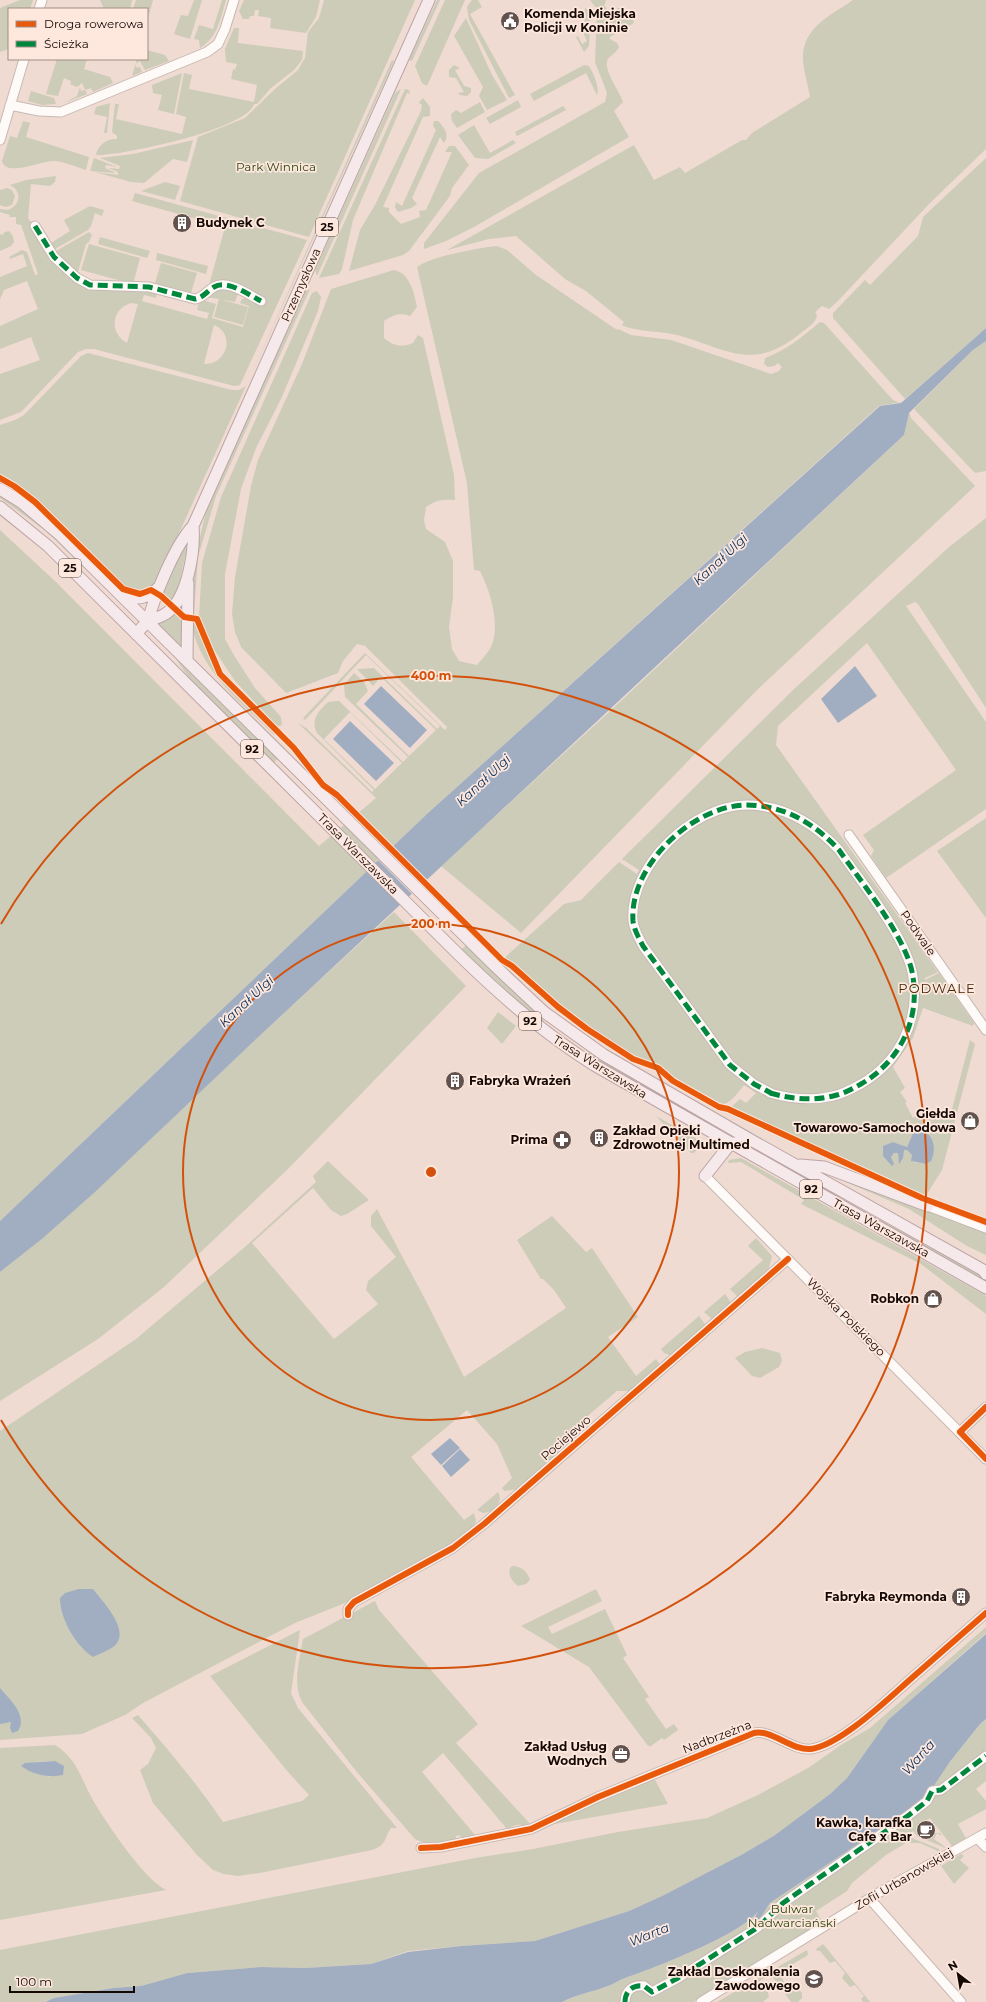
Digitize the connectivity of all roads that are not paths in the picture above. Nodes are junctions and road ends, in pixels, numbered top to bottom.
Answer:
1 (234, 0) edge
2 (429, 0) edge
3 (24, 60) edge
4 (10, 105) junction
5 (0, 140) edge
6 (35, 226) dead end
7 (261, 301) dead end
8 (0, 489) edge
9 (0, 507) edge
10 (192, 526) junction
11 (188, 576) junction
12 (161, 585) junction
13 (121, 596) junction
14 (148, 622) junction
15 (136, 634) junction
16 (187, 660) junction
17 (849, 835) dead end
18 (986, 1030) edge
19 (771, 1093) joint
20 (751, 1140) junction
21 (731, 1143) junction
22 (796, 1165) junction
23 (705, 1176) joint
24 (928, 1206) joint
25 (986, 1228) edge
26 (788, 1259) junction
27 (984, 1272) edge
28 (986, 1288) edge
29 (986, 1407) edge
30 (960, 1432) junction
31 (986, 1460) edge
32 (986, 1613) edge
33 (348, 1615) dead end
34 (986, 1756) edge
35 (986, 1833) edge
36 (977, 1838) junction
37 (986, 1847) edge
38 (421, 1848) dead end
39 (870, 1899) junction
40 (625, 2002) edge
41 (701, 2002) edge
42 (961, 2002) edge

1 - 4 street
2 - 10 main road, Przemysłowa / 25
3 - 4 street
4 - 5 street
6 - 7 street
8 - 13 main road, 25
9 - 15 main road, 25
10 - 11 main road, Przemysłowa / 25
10 - 12 main road, Przemysłowa / 25
11 - 14 main road, Przemysłowa / 25
11 - 16 main road, 25
12 - 13 main road, 25
12 - 14 main road
13 - 14 main road, Trasa Warszawska / 92
14 - 15 main road, Przemysłowa / 25
14 - 16 main road, Trasa Warszawska / 92
15 - 21 main road, Trasa Warszawska / 92
16 - 20 main road, Trasa Warszawska / 92
17 - 18 street, Podwale
19 - 19 street
20 - 21 main road
20 - 22 main road, Trasa Warszawska / 92
21 - 23 main road
21 - 28 main road, Trasa Warszawska / 92
22 - 24 main road
22 - 27 main road, Trasa Warszawska / 92
23 - 26 street, Wojska Polskiego
24 - 25 street
26 - 30 street, Wojska Polskiego
26 - 33 street, Pociejewo
29 - 30 street
30 - 31 street, Wojska Polskiego
32 - 38 street, Nadbrzeżna
34 - 40 street
35 - 36 street, Zofii Urbanowskiej
36 - 37 street
36 - 39 street, Zofii Urbanowskiej
39 - 41 street, Zofii Urbanowskiej
39 - 42 street

